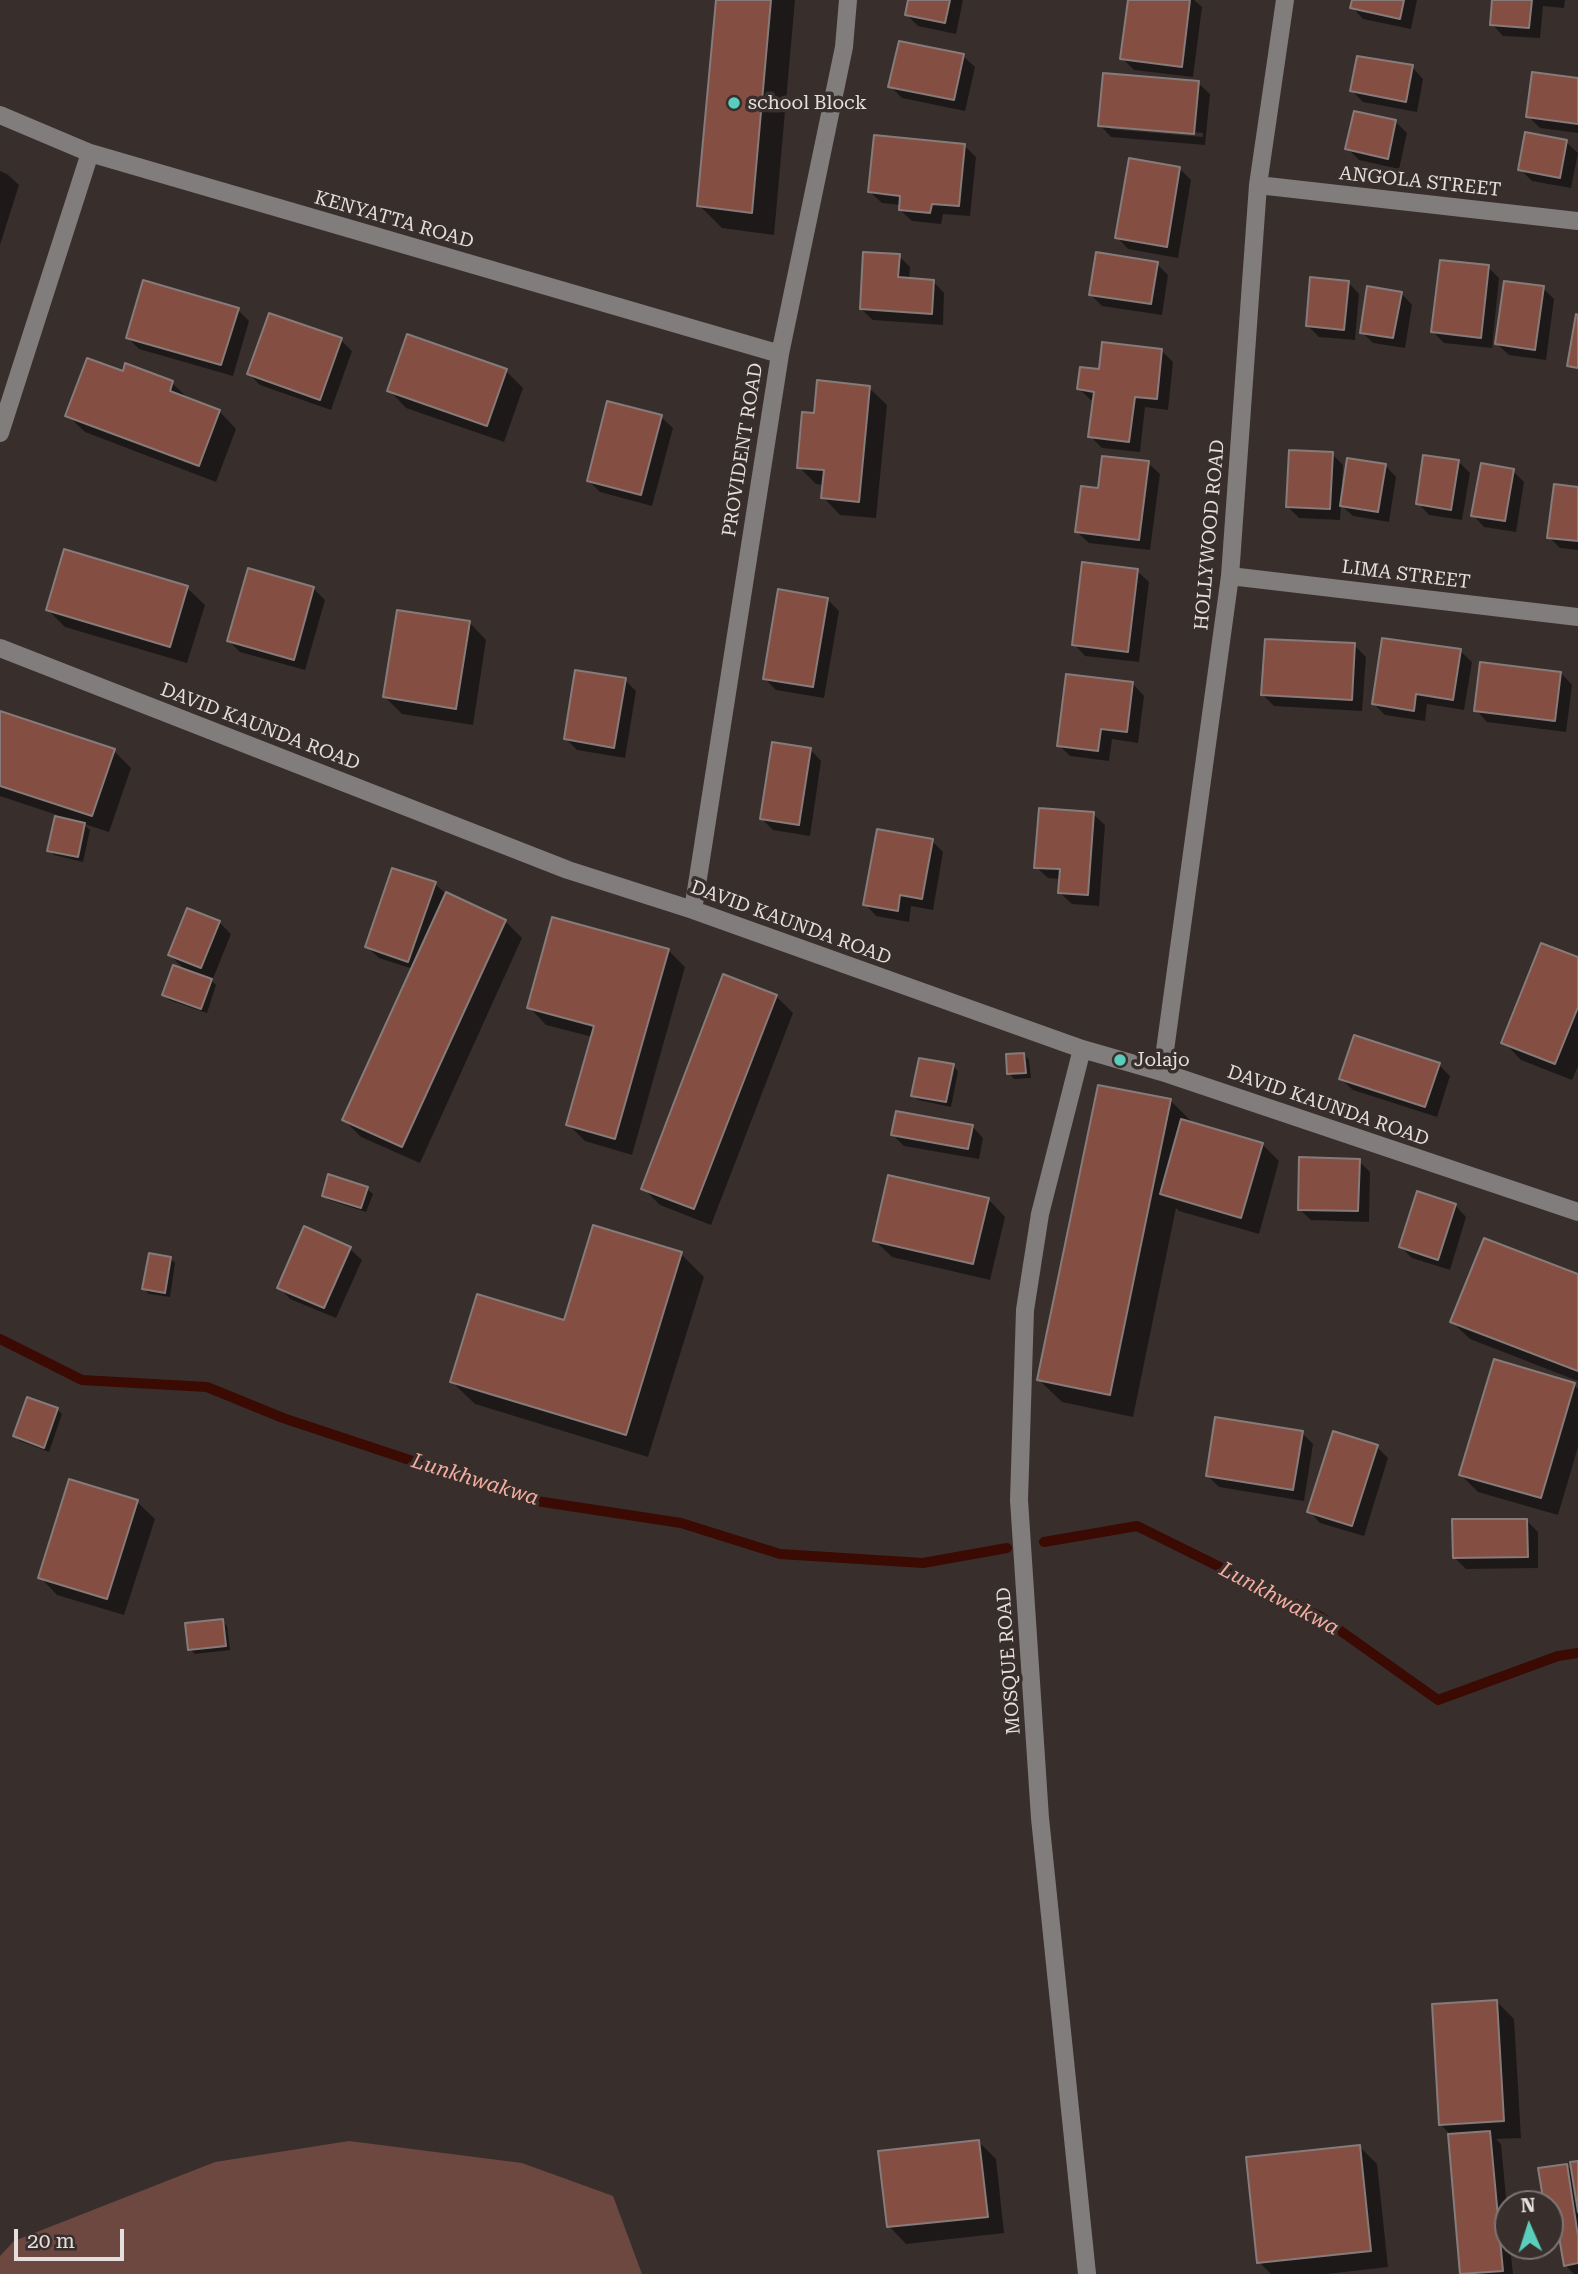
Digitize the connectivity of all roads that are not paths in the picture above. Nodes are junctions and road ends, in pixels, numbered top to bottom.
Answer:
1 (848, 0) edge
2 (1285, 0) edge
3 (0, 114) edge
4 (90, 152) junction
5 (1258, 185) junction
6 (1578, 221) edge
7 (780, 354) junction
8 (0, 433) edge
9 (1230, 576) junction
10 (1578, 617) edge
11 (0, 648) edge
12 (694, 910) junction
13 (1082, 1049) junction
14 (1162, 1072) junction
15 (1578, 1212) edge
16 (1087, 2274) edge

1 - 7 street, PROVIDENT ROAD
2 - 5 street, HOLLYWOOD ROAD
3 - 4 street, KENYATTA ROAD
4 - 7 street, KENYATTA ROAD
4 - 8 street
5 - 6 street, ANGOLA STREET
5 - 9 street, HOLLYWOOD ROAD
7 - 12 street, PROVIDENT ROAD
9 - 10 street, LIMA STREET
9 - 14 street, HOLLYWOOD ROAD
11 - 12 street, DAVID KAUNDA ROAD
12 - 13 street, DAVID KAUNDA ROAD
13 - 14 street, DAVID KAUNDA ROAD
13 - 16 street, MOSQUE ROAD
14 - 15 street, DAVID KAUNDA ROAD

